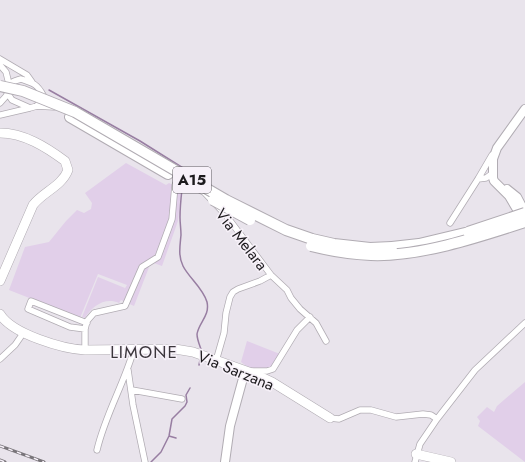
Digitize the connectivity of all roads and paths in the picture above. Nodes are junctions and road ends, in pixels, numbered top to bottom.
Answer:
1 (0, 58) edge
2 (0, 65) edge
3 (34, 84) junction
4 (4, 85) edge
5 (4, 93) edge
6 (43, 95) junction
7 (0, 103) edge
8 (36, 106) junction
9 (30, 108) junction
10 (57, 108) junction
11 (525, 109) edge
12 (0, 115) edge
13 (0, 133) edge
14 (497, 148) junction
15 (483, 171) junction
16 (179, 177) junction
17 (491, 177) junction
18 (478, 179) junction
19 (525, 212) edge
20 (525, 222) edge
21 (450, 223) dead end
22 (271, 275) junction
23 (0, 281) edge
24 (0, 314) edge
25 (310, 317) junction
26 (525, 323) edge
27 (86, 326) junction
28 (24, 332) junction
29 (326, 341) dead end
30 (134, 349) junction
31 (85, 350) junction
32 (0, 358) edge
33 (216, 361) junction
34 (128, 369) junction
35 (245, 371) junction
36 (132, 390) junction
37 (182, 399) dead end
38 (330, 418) joint
39 (437, 419) junction
40 (227, 442) junction
41 (97, 450) dead end
42 (416, 458) edge
43 (146, 462) edge
44 (220, 462) edge
45 (225, 462) edge
46 (451, 462) edge

1 - 3 street
2 - 4 street
3 - 4 street
3 - 6 street, Via Melara
4 - 5 street
4 - 19 highway, A15 / A15, bridge
5 - 7 street
5 - 9 street
5 - 20 highway, A15 / A15, bridge
6 - 8 street
6 - 10 street, Via Melara
8 - 9 street
8 - 10 street, Via Melara
9 - 12 street
10 - 16 street, Via Melara
11 - 14 street
13 - 23 main road
14 - 15 street
14 - 17 street
15 - 17 street
15 - 18 street
16 - 22 street, Via Melara
16 - 27 street
17 - 18 street
17 - 19 street
17 - 20 street
18 - 21 street
22 - 25 street, Via Melara
22 - 33 street
24 - 28 main road, Via Sarzana
25 - 29 street, Via Melara
25 - 35 street
26 - 39 street
27 - 27 street
27 - 31 street
28 - 31 main road, Via Sarzana
28 - 32 street
30 - 31 main road, Via Sarzana
30 - 33 main road, Via Sarzana
30 - 34 street
33 - 35 main road, Via Sarzana
34 - 36 street
34 - 41 street
35 - 38 main road, Via Sarzana
35 - 40 street
36 - 37 street
36 - 43 street
38 - 39 street
39 - 42 street
40 - 44 street
40 - 45 street
42 - 46 main road

